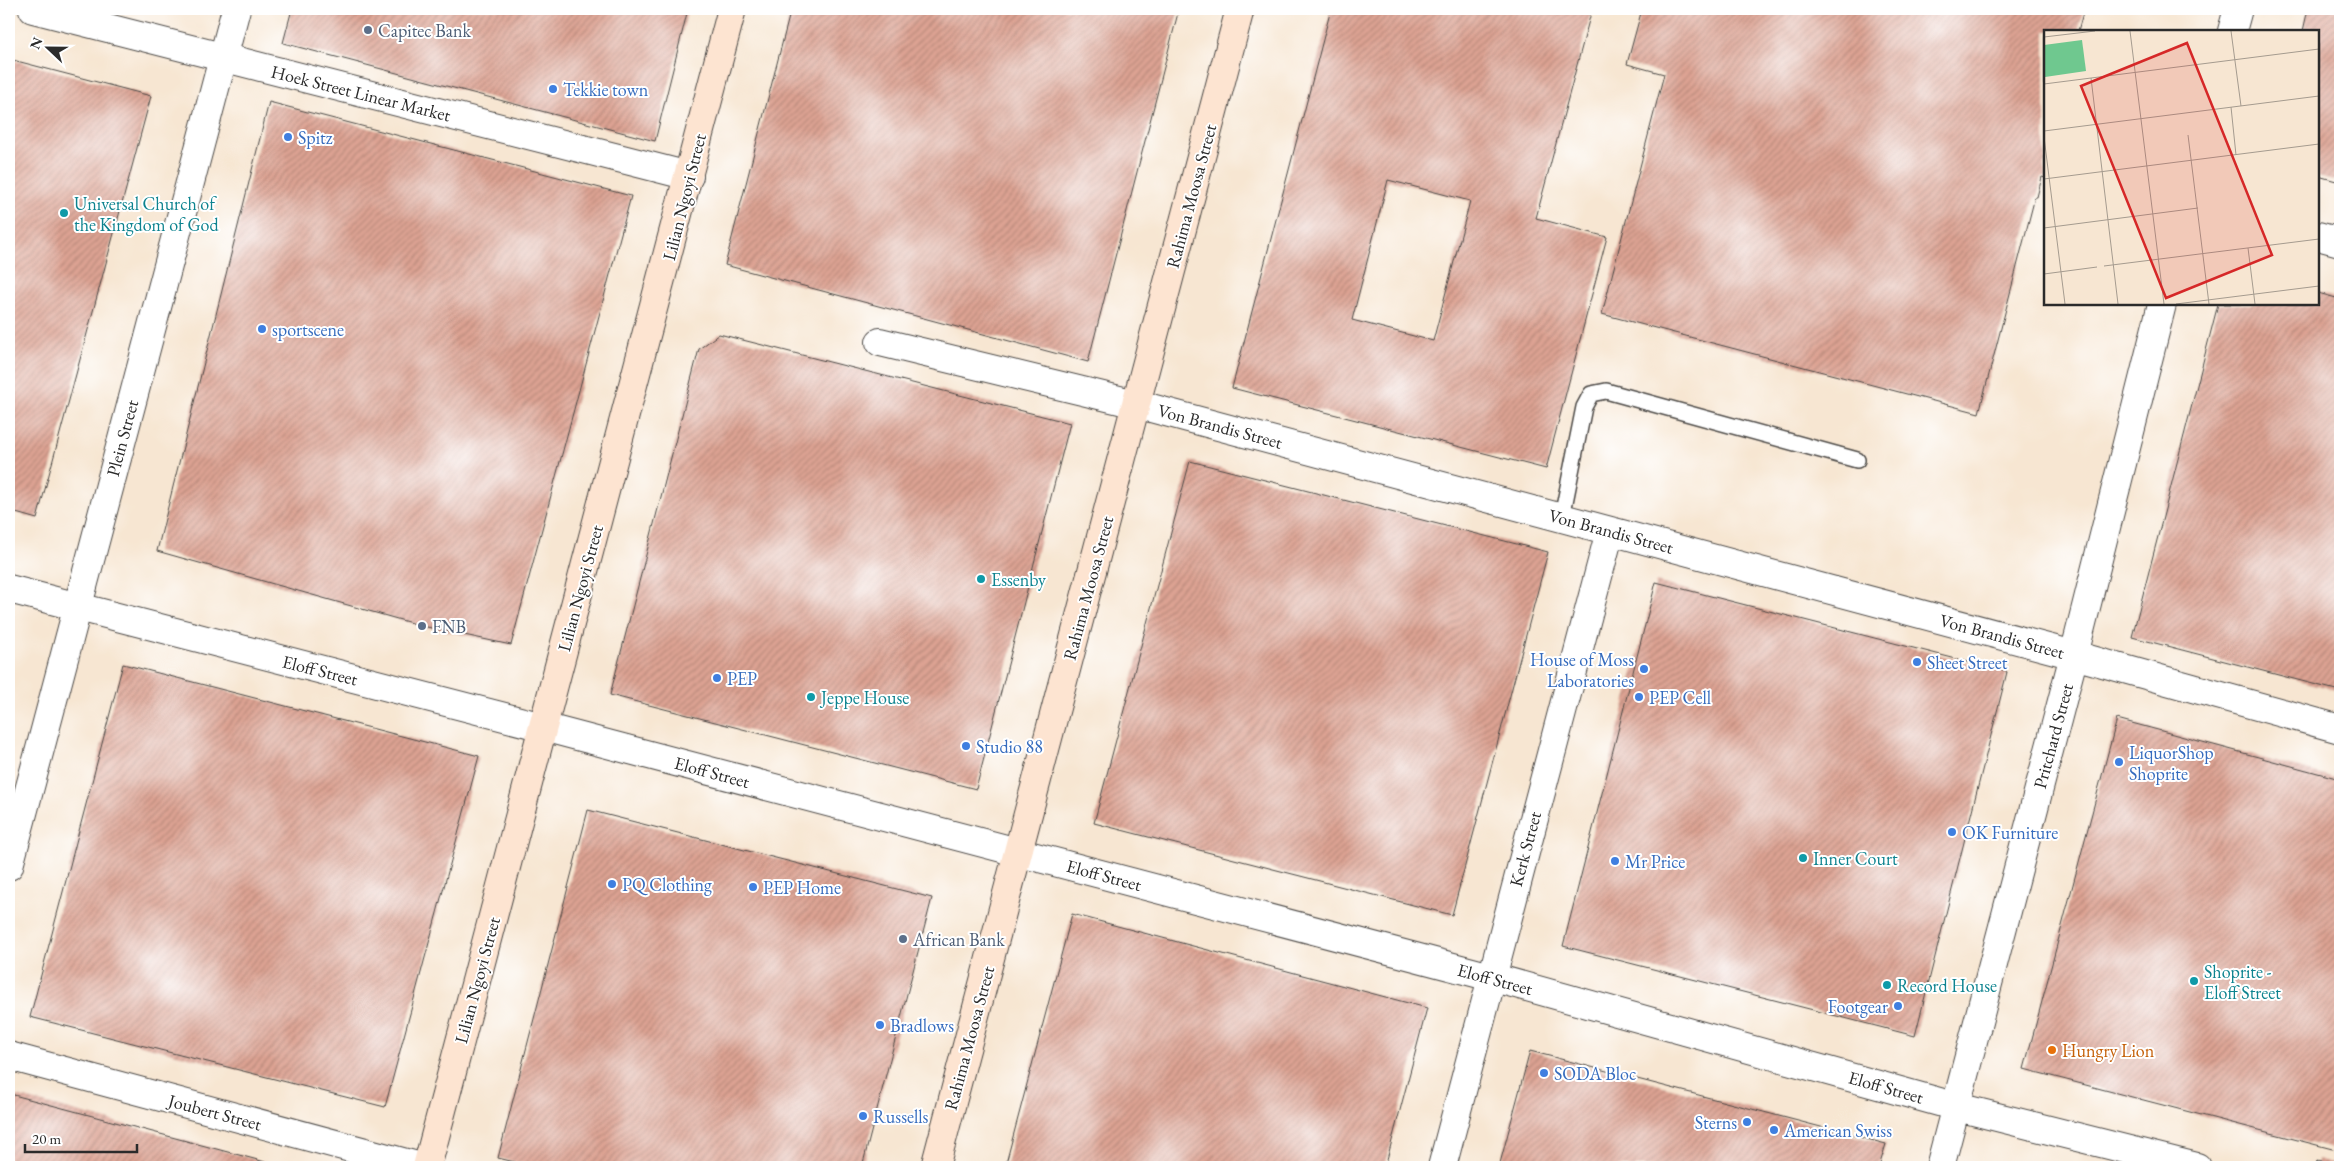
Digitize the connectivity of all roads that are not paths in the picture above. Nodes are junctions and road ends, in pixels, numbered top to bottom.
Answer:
1 (33, 9) edge
2 (236, 9) edge
3 (732, 9) edge
4 (1240, 9) edge
5 (2238, 9) edge
6 (2232, 30) edge
7 (223, 58) junction
8 (689, 176) junction
9 (2319, 236) edge
10 (2340, 242) edge
11 (2162, 305) edge
12 (880, 342) dead end
13 (1136, 404) junction
14 (1857, 460) dead end
15 (1562, 517) junction
16 (1610, 530) junction
17 (9, 589) edge
18 (77, 607) junction
19 (2074, 655) junction
20 (543, 727) junction
21 (2340, 729) edge
22 (1018, 852) junction
23 (9, 866) edge
24 (1491, 977) junction
25 (9, 1056) edge
26 (1957, 1107) junction
27 (421, 1167) edge
28 (427, 1167) edge
29 (935, 1167) edge
30 (1442, 1167) edge
31 (1940, 1167) edge
32 (2198, 1167) edge

1 - 7 street, Hoek Street Linear Market
2 - 7 street, Plein Street
3 - 8 street, Lilian Ngoyi Street
4 - 13 street, Rahima Moosa Street
5 - 6 street
7 - 8 street, Hoek Street Linear Market
7 - 18 street, Plein Street
8 - 20 street, Lilian Ngoyi Street
9 - 10 street
11 - 19 street, Pritchard Street
12 - 13 street, Von Brandis Street
13 - 15 street, Von Brandis Street
13 - 22 street, Rahima Moosa Street
14 - 15 lane
15 - 16 street, Von Brandis Street
16 - 19 street, Von Brandis Street
16 - 24 street, Kerk Street
17 - 18 street, Eloff Street
18 - 20 street, Eloff Street
18 - 23 street, Plein Street
19 - 21 street, Von Brandis Street
19 - 26 street, Pritchard Street
20 - 22 street, Eloff Street
20 - 28 street, Lilian Ngoyi Street
22 - 24 street, Eloff Street
22 - 29 street, Rahima Moosa Street
24 - 26 street, Eloff Street
24 - 30 street, Kerk Street
25 - 27 street, Joubert Street
26 - 31 street, Pritchard Street
26 - 32 street, Eloff Street

